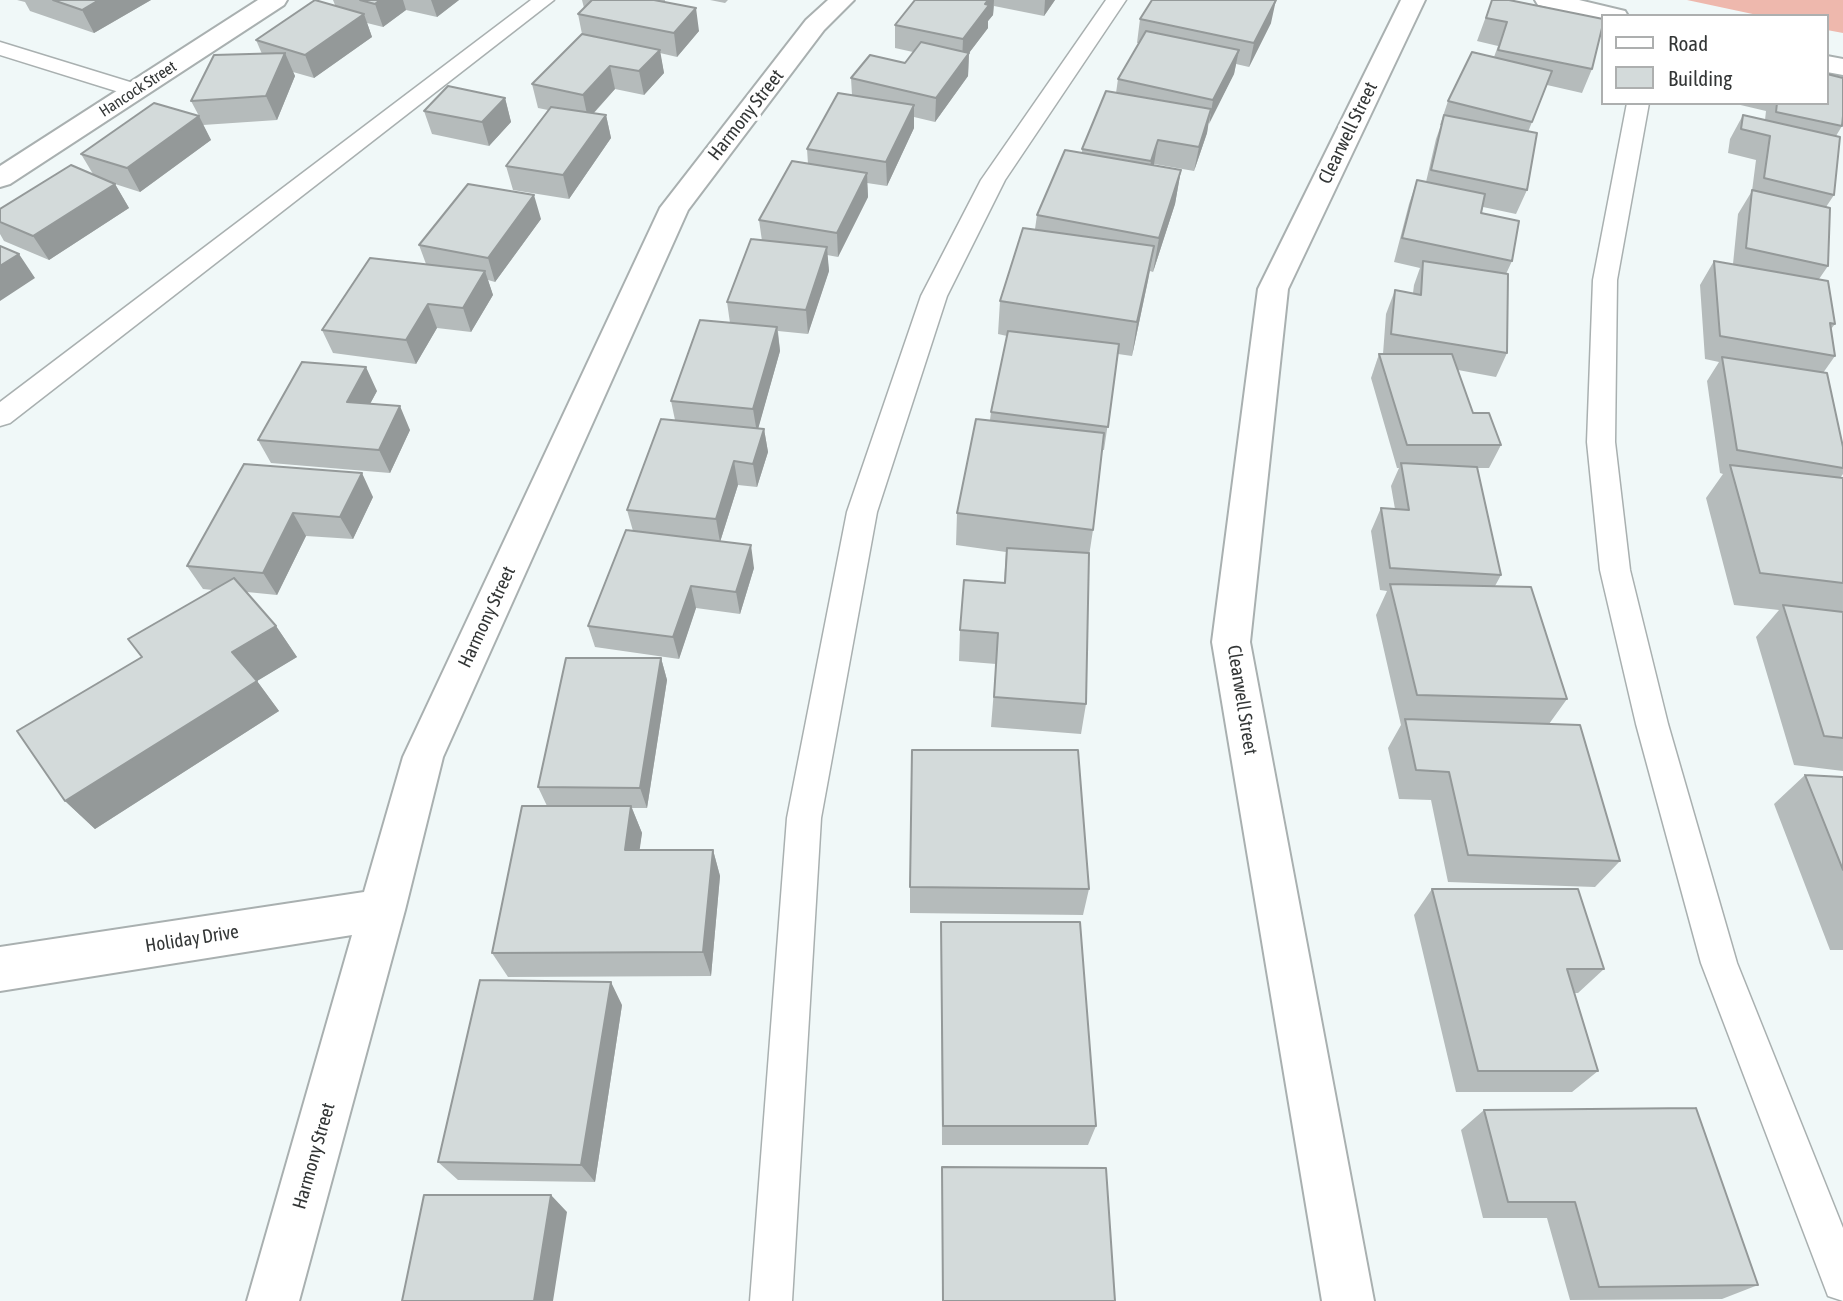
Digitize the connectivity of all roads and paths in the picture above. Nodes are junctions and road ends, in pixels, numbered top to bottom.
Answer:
1 (275, 0) edge
2 (544, 0) edge
3 (842, 0) edge
4 (1116, 0) edge
5 (1413, 0) edge
6 (1547, 0) edge
7 (1607, 14) edge
8 (0, 48) edge
9 (135, 91) junction
10 (1638, 105) edge
11 (0, 178) edge
12 (0, 416) edge
13 (383, 910) junction
14 (0, 969) edge
15 (1843, 1281) edge
16 (273, 1301) edge
17 (771, 1301) edge
18 (1348, 1301) edge

1 - 9 street, Hancock Street
2 - 12 lane
3 - 13 street, Harmony Street
4 - 17 lane
5 - 18 street, Clearwell Street
6 - 7 street
8 - 9 lane
9 - 11 street, Hancock Street
10 - 15 lane
13 - 14 street, Holiday Drive
13 - 16 street, Harmony Street

